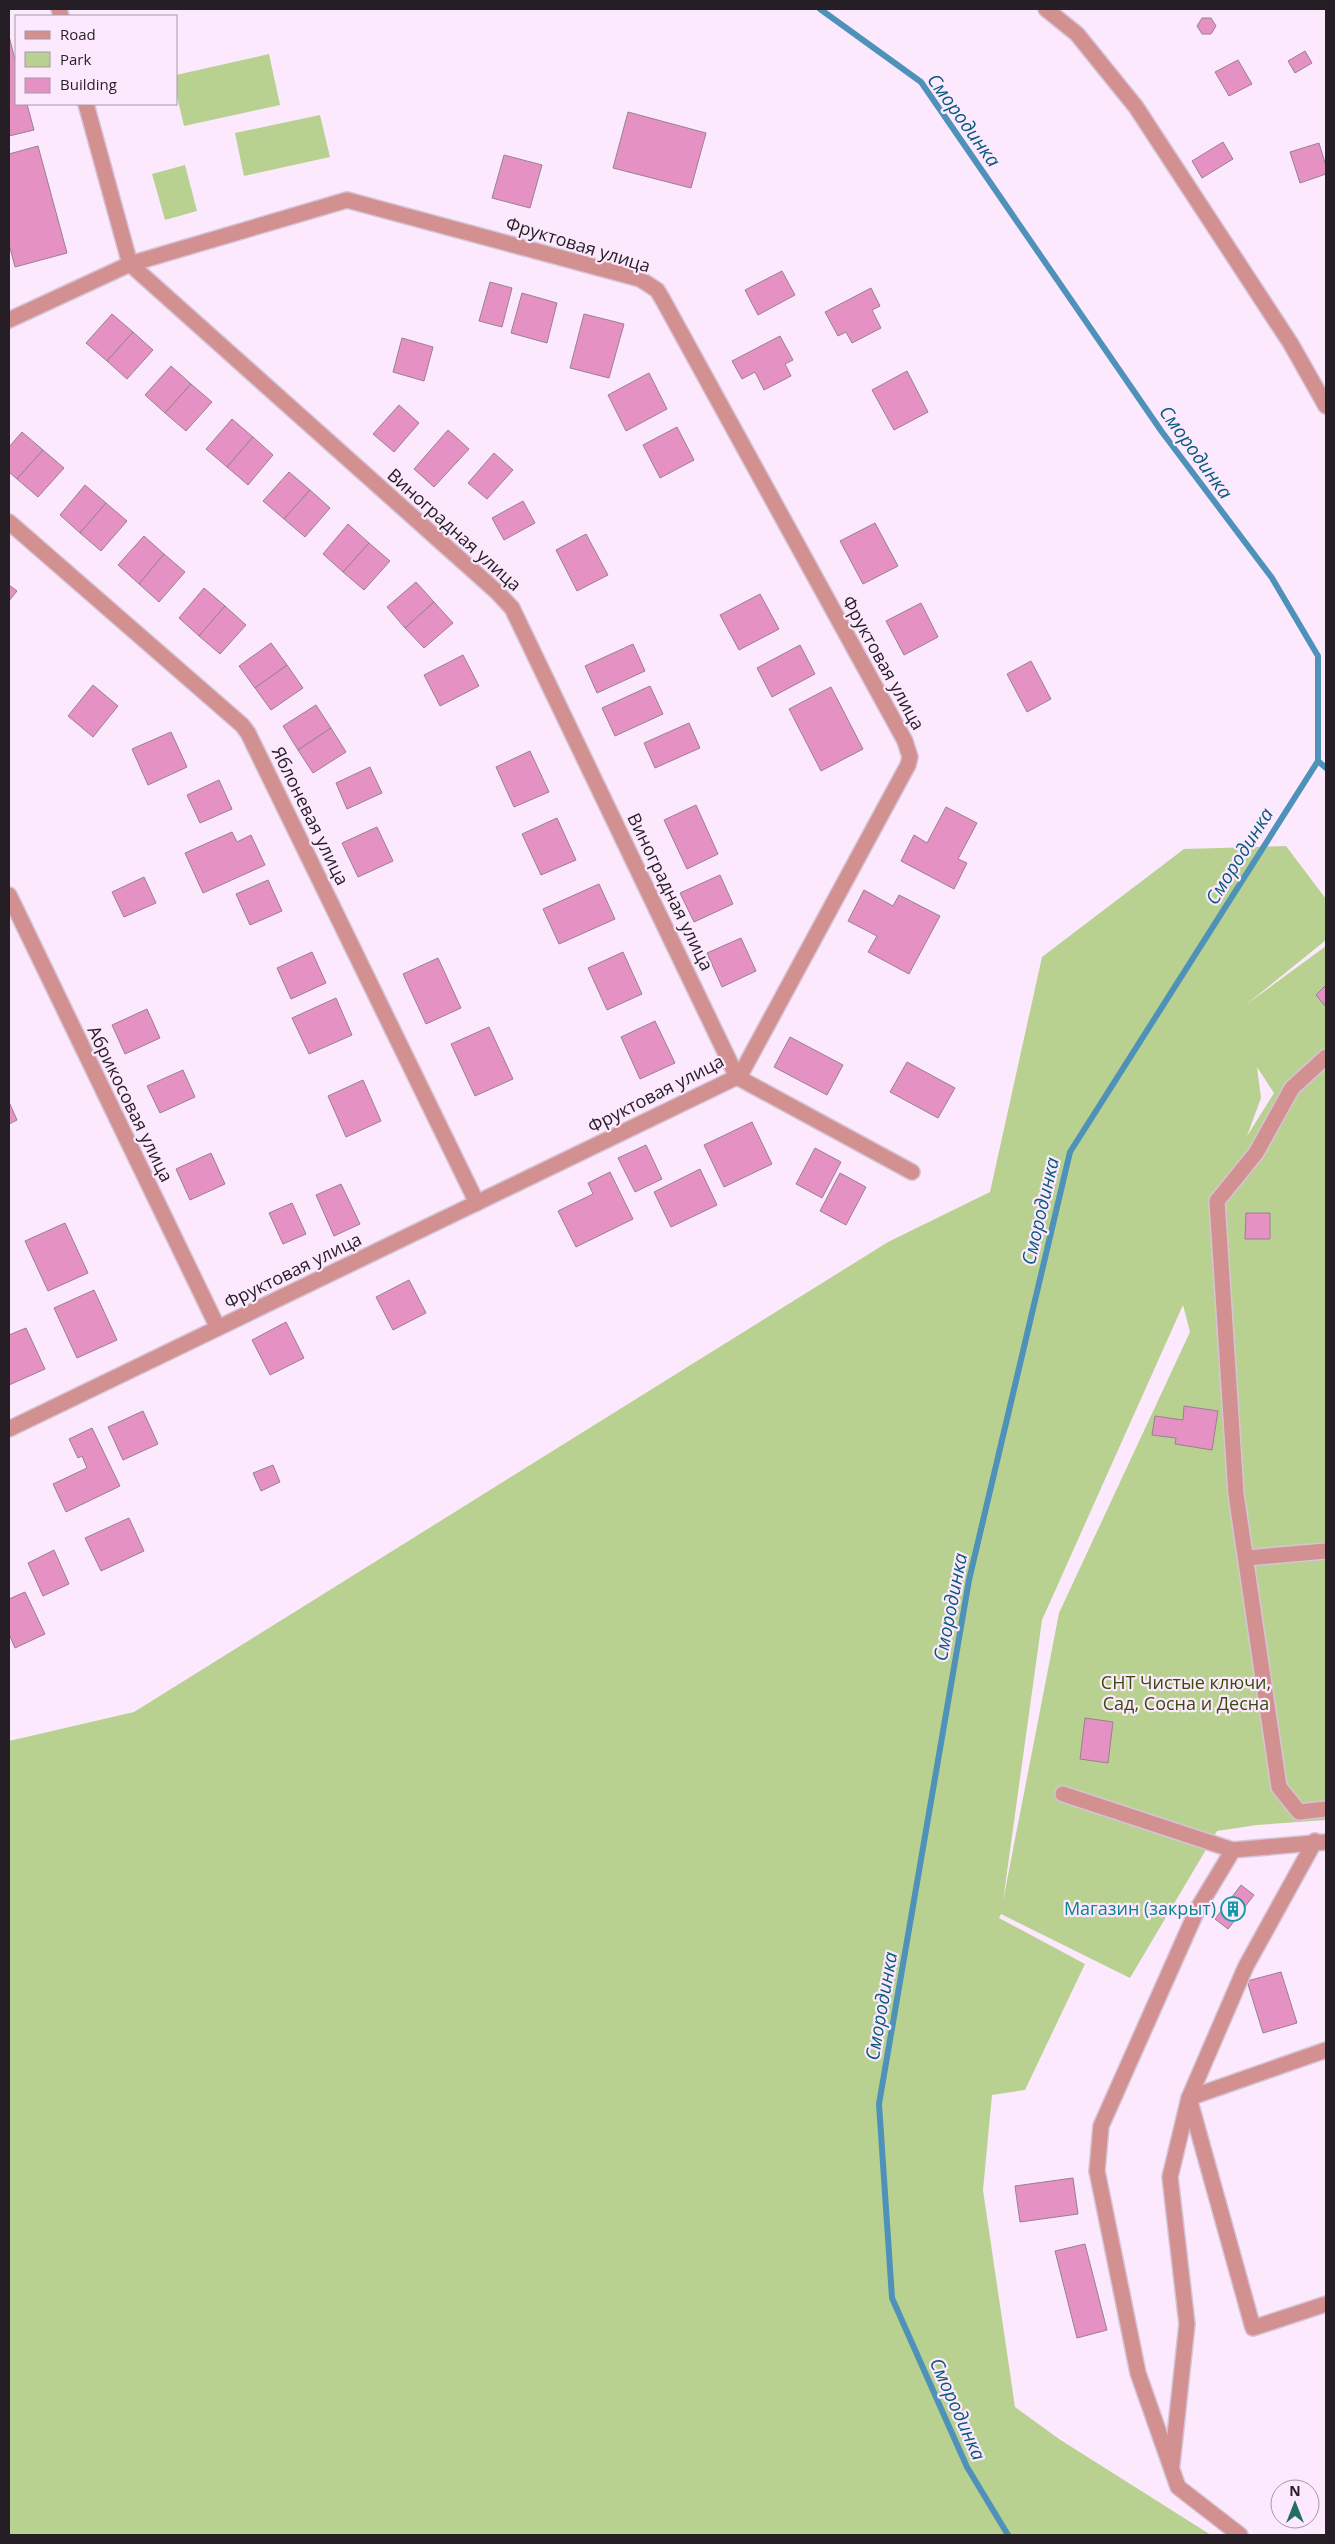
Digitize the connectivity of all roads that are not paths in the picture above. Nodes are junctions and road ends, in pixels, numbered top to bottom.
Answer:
1 (1046, 9) edge
2 (86, 105) edge
3 (130, 264) junction
4 (9, 320) edge
5 (1326, 406) edge
6 (9, 522) edge
7 (9, 895) edge
8 (1326, 1057) edge
9 (737, 1077) junction
10 (912, 1172) dead end
11 (478, 1203) junction
12 (218, 1328) junction
13 (9, 1429) edge
14 (1326, 1551) edge
15 (1246, 1558) junction
16 (1064, 1794) dead end
17 (1326, 1809) edge
18 (1320, 1842) edge
19 (1233, 1850) junction
20 (1326, 2050) edge
21 (1189, 2098) junction
22 (1326, 2304) edge
23 (1172, 2470) junction
24 (1240, 2535) edge

1 - 5 street
2 - 3 street
3 - 4 street, Фруктовая улица
3 - 9 street, Виноградная улица
3 - 9 street, Фруктовая улица
6 - 11 street, Яблоневая улица
7 - 12 street, Абрикосовая улица
8 - 15 street
9 - 10 street
9 - 11 street, Фруктовая улица
11 - 12 street, Фруктовая улица
12 - 13 street, Фруктовая улица
14 - 15 street
15 - 17 street
16 - 19 street
18 - 19 street
18 - 21 street
19 - 23 street
20 - 21 street
21 - 22 street
21 - 23 street
23 - 24 street

